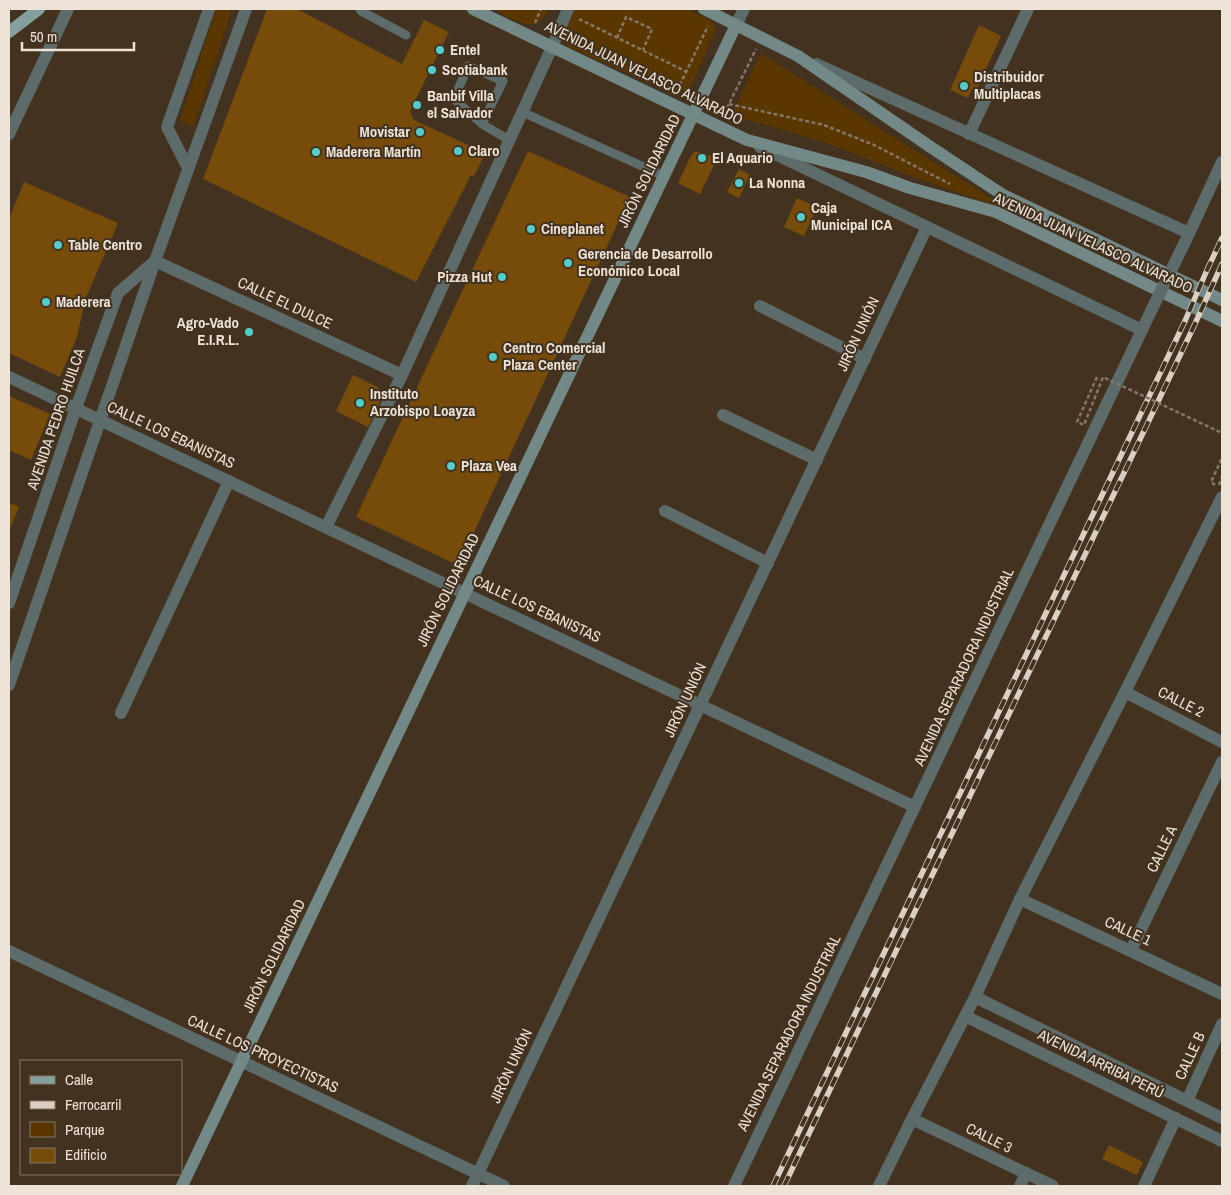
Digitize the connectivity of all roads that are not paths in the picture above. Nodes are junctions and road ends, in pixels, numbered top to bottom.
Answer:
1 (39, 9) edge
2 (68, 9) edge
3 (209, 9) edge
4 (246, 9) edge
5 (360, 9) edge
6 (474, 9) edge
7 (568, 9) edge
8 (744, 9) edge
9 (1028, 9) edge
10 (709, 11) edge
11 (736, 25) junction
12 (9, 32) edge
13 (406, 35) dead end
14 (552, 47) junction
15 (798, 56) junction
16 (522, 112) junction
17 (694, 114) junction
18 (482, 124) junction
19 (9, 134) edge
20 (969, 134) junction
21 (509, 140) junction
22 (747, 140) junction
23 (1222, 162) edge
24 (188, 168) junction
25 (664, 176) junction
26 (927, 227) junction
27 (1187, 238) junction
28 (155, 261) junction
29 (1222, 300) edge
30 (760, 306) dead end
31 (1222, 321) edge
32 (1142, 330) junction
33 (864, 359) junction
34 (402, 375) junction
35 (9, 377) edge
36 (76, 408) junction
37 (723, 415) dead end
38 (100, 420) junction
39 (817, 460) junction
40 (229, 481) junction
41 (1222, 497) edge
42 (664, 511) dead end
43 (326, 528) junction
44 (768, 563) junction
45 (465, 593) junction
46 (9, 603) edge
47 (9, 686) edge
48 (1125, 692) junction
49 (700, 705) junction
50 (121, 713) dead end
51 (1222, 742) edge
52 (1222, 762) edge
53 (915, 807) junction
54 (1020, 899) junction
55 (1131, 950) junction
56 (9, 951) edge
57 (1222, 994) edge
58 (975, 997) junction
59 (965, 1016) junction
60 (1222, 1024) edge
61 (241, 1062) junction
62 (1187, 1101) junction
63 (1176, 1118) junction
64 (1222, 1118) edge
65 (912, 1119) junction
66 (1222, 1141) edge
67 (1026, 1173) junction
68 (478, 1174) junction
69 (182, 1186) edge
70 (472, 1186) edge
71 (504, 1186) edge
72 (734, 1186) edge
73 (879, 1186) edge
74 (1020, 1186) edge
75 (1053, 1186) edge
76 (1144, 1186) edge

1 - 12 main road
2 - 19 street
3 - 24 street
4 - 24 street
5 - 13 lane
6 - 14 main road, AVENIDA JUAN VELASCO ALVARADO
7 - 14 street
8 - 11 street, JIRÓN SOLIDARIDAD
9 - 20 street
10 - 11 main road, AVENIDA JUAN VELASCO ALVARADO
11 - 15 main road, AVENIDA JUAN VELASCO ALVARADO
11 - 17 main road, JIRÓN SOLIDARIDAD
14 - 16 street
14 - 17 main road, AVENIDA JUAN VELASCO ALVARADO
15 - 20 street, AVENIDA JUAN VELASCO ALVARADO
15 - 29 main road, AVENIDA JUAN VELASCO ALVARADO
16 - 21 street
16 - 25 lane
17 - 22 main road, AVENIDA JUAN VELASCO ALVARADO
17 - 25 main road, JIRÓN SOLIDARIDAD
18 - 18 lane
18 - 21 lane
20 - 27 street, AVENIDA JUAN VELASCO ALVARADO
21 - 34 street
22 - 26 street, AVENIDA JUAN VELASCO ALVARADO
22 - 31 main road, AVENIDA JUAN VELASCO ALVARADO
23 - 27 street, AVENIDA SEPARADORA INDUSTRIAL
24 - 28 street
25 - 45 main road, JIRÓN SOLIDARIDAD
26 - 32 street, AVENIDA JUAN VELASCO ALVARADO
26 - 33 street, JIRÓN UNIÓN
27 - 32 street, AVENIDA SEPARADORA INDUSTRIAL, bridge
28 - 34 street, CALLE EL DULCE
28 - 36 street, AVENIDA PEDRO HUILCA
28 - 38 street
30 - 33 street
32 - 53 street, AVENIDA SEPARADORA INDUSTRIAL
33 - 39 street, JIRÓN UNIÓN
34 - 43 street
35 - 36 street, CALLE LOS EBANISTAS
36 - 38 street, CALLE LOS EBANISTAS
36 - 46 street, AVENIDA PEDRO HUILCA
37 - 39 street
38 - 40 street, CALLE LOS EBANISTAS
38 - 47 street
39 - 44 street, JIRÓN UNIÓN
40 - 43 street, CALLE LOS EBANISTAS
40 - 50 street
41 - 48 street
42 - 44 street
43 - 45 street, CALLE LOS EBANISTAS
44 - 49 street, JIRÓN UNIÓN
45 - 49 street, CALLE LOS EBANISTAS
45 - 61 main road, JIRÓN SOLIDARIDAD
48 - 51 street, CALLE 2
48 - 54 street
49 - 53 street, CALLE LOS EBANISTAS
49 - 68 street, JIRÓN UNIÓN
52 - 55 street, CALLE A
53 - 72 street, AVENIDA SEPARADORA INDUSTRIAL
54 - 55 street, CALLE 1
54 - 58 street
55 - 57 street, CALLE 1
56 - 61 street, CALLE LOS PROYECTISTAS
58 - 59 street
58 - 62 street, AVENIDA ARRIBA PERÚ
59 - 63 street, AVENIDA ARRIBA PERÚ
59 - 65 street
60 - 62 street, CALLE B
61 - 68 street, CALLE LOS PROYECTISTAS
61 - 69 main road, JIRÓN SOLIDARIDAD
62 - 64 street, AVENIDA ARRIBA PERÚ
63 - 66 street, AVENIDA ARRIBA PERÚ
63 - 76 street
65 - 67 street, CALLE 3
65 - 73 street
67 - 74 street
67 - 75 street, CALLE 3
68 - 70 street, JIRÓN UNIÓN
68 - 71 street, CALLE LOS PROYECTISTAS

